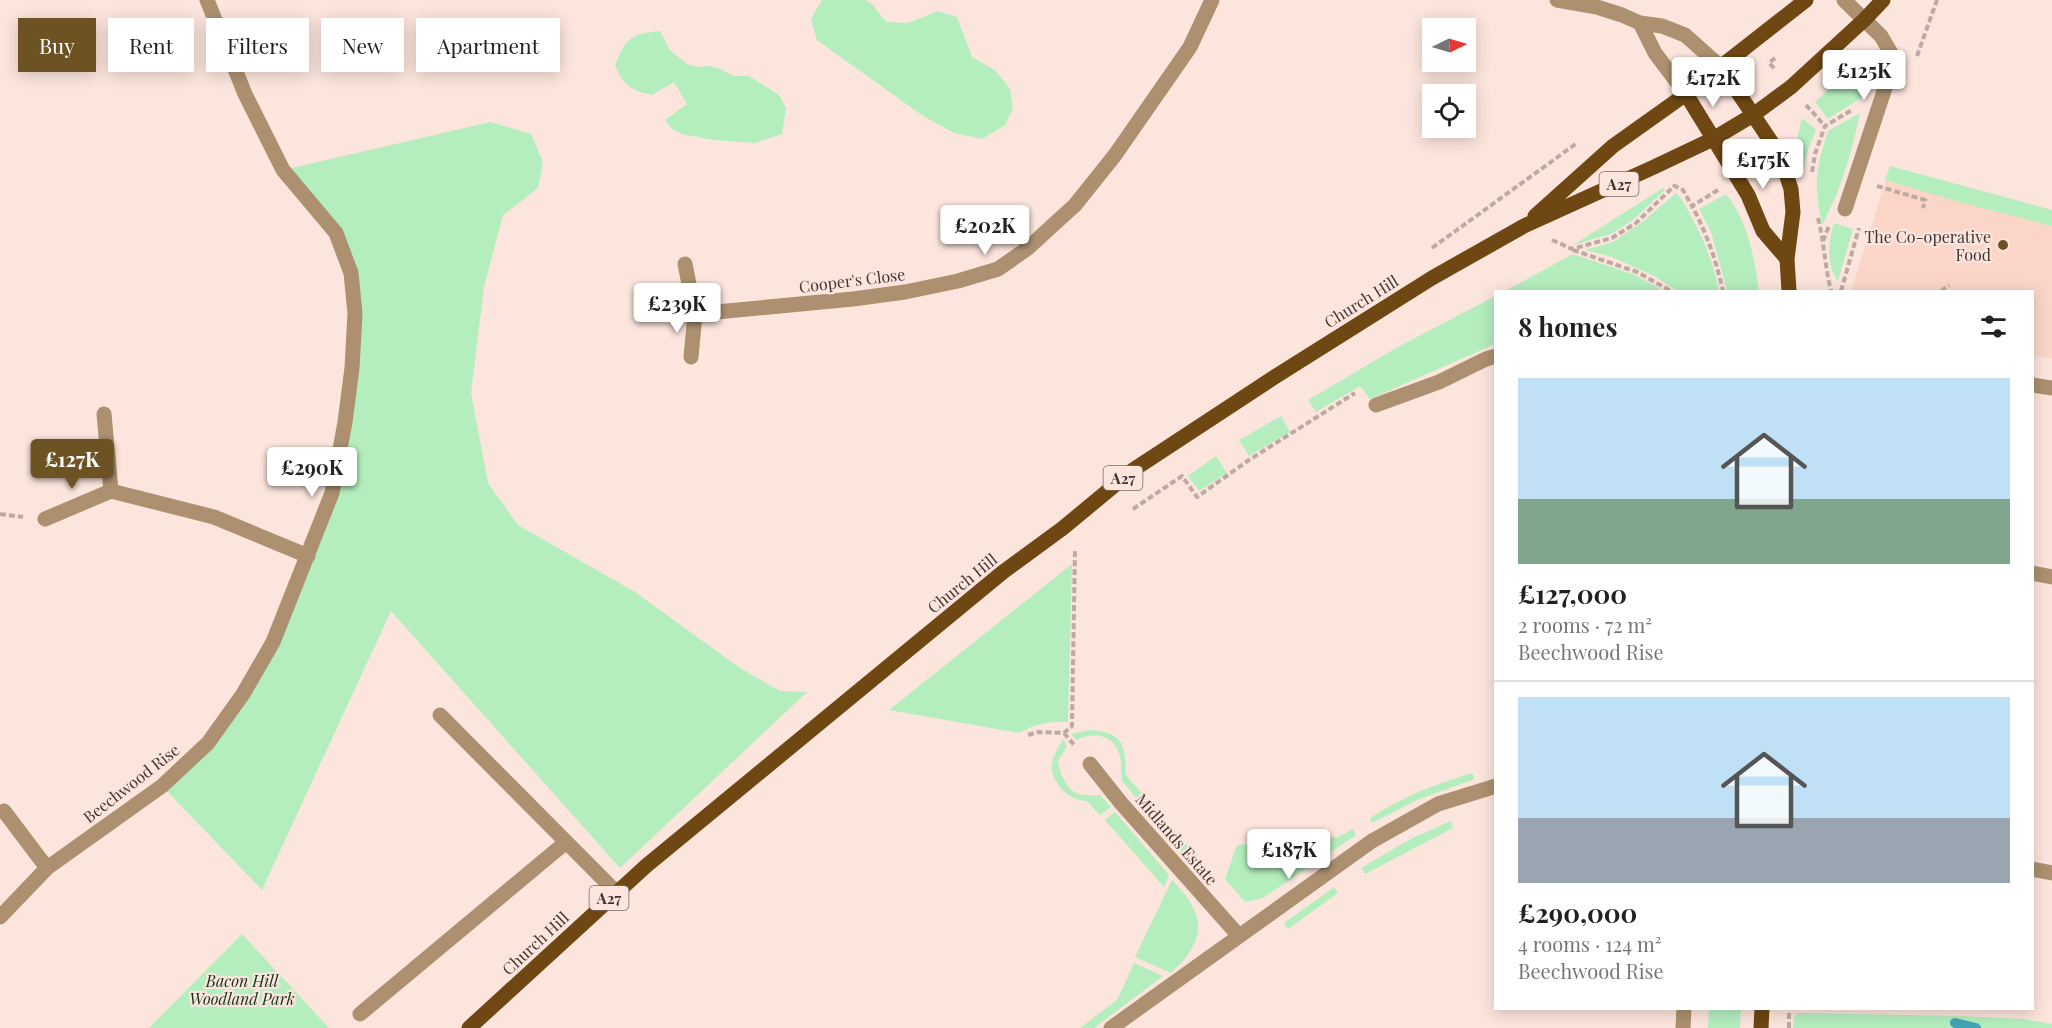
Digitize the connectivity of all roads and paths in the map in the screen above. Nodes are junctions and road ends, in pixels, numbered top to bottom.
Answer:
1 (207, 0) edge
2 (1212, 0) edge
3 (1557, 0) edge
4 (1806, 0) edge
5 (1844, 0) edge
6 (1883, 0) edge
7 (1597, 3) edge
8 (1864, 20) junction
9 (1640, 23) junction
10 (1721, 67) junction
11 (1686, 94) junction
12 (1753, 115) junction
13 (1713, 139) junction
14 (1580, 140) dead end
15 (1674, 185) dead end
16 (1873, 185) dead end
17 (1923, 208) dead end
18 (1845, 209) dead end
19 (1524, 226) junction
20 (1858, 230) dead end
21 (1572, 249) junction
22 (1429, 250) dead end
23 (1787, 259) junction
24 (685, 264) dead end
25 (1949, 285) dead end
26 (1669, 290) edge
27 (1789, 290) edge
28 (1841, 290) edge
29 (1942, 290) edge
30 (648, 313) dead end
31 (695, 314) junction
32 (691, 357) dead end
33 (1494, 357) edge
34 (2034, 385) edge
35 (2052, 388) edge
36 (1376, 405) joint
37 (104, 414) dead end
38 (111, 491) junction
39 (1133, 509) dead end
40 (45, 519) dead end
41 (1063, 528) junction
42 (308, 556) junction
43 (2034, 573) edge
44 (2052, 577) edge
45 (440, 715) dead end
46 (1028, 735) dead end
47 (1090, 764) dead end
48 (1494, 787) edge
49 (4, 811) dead end
50 (565, 843) junction
51 (47, 868) junction
52 (2034, 869) edge
53 (2052, 873) edge
54 (616, 892) junction
55 (0, 916) edge
56 (1239, 936) junction
57 (1684, 1010) edge
58 (1762, 1010) edge
59 (1789, 1010) edge
60 (360, 1014) dead end
61 (469, 1028) edge
62 (1111, 1028) edge
63 (1683, 1028) edge
64 (1761, 1028) edge
65 (1788, 1028) edge

1 - 42 street, Beechwood Rise
2 - 31 street, Cooper's Close
3 - 7 street
4 - 10 main road, A27
5 - 8 street
6 - 8 main road, A27
7 - 9 street
8 - 12 main road, A27
8 - 18 street
9 - 10 street
9 - 11 street
10 - 11 main road, A27
10 - 12 main road
11 - 13 main road
11 - 19 main road, Church Hill / A27
12 - 13 main road, A27
12 - 23 main road
13 - 19 main road, Church Hill / A27
13 - 23 main road
14 - 22 path
15 - 21 path
16 - 17 path
19 - 21 path
19 - 41 main road, Church Hill / A27
20 - 28 path
21 - 26 path
23 - 27 main road
24 - 31 street
25 - 29 path
30 - 31 street, Cooper's Close
31 - 32 street
33 - 36 street
34 - 35 street
36 - 39 path
37 - 38 street
38 - 40 street
38 - 42 street
41 - 46 path
41 - 54 main road, Church Hill / A27
42 - 51 street, Beechwood Rise
43 - 44 street
45 - 50 street
47 - 56 street, Midlands Estate
48 - 56 street
49 - 51 street
50 - 54 street
50 - 60 street
51 - 55 street, Beechwood Rise
52 - 53 street
54 - 61 main road, Church Hill / A27
56 - 62 street
57 - 63 street
58 - 64 main road
59 - 65 path

